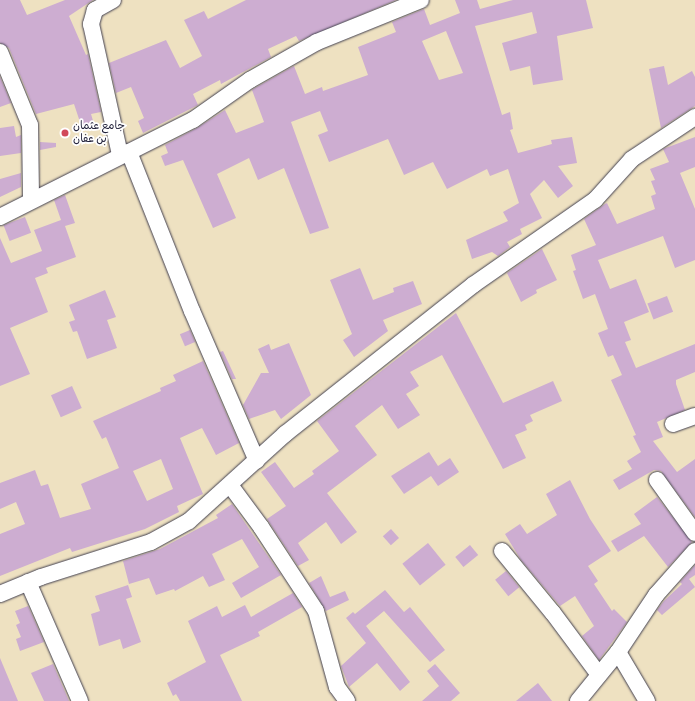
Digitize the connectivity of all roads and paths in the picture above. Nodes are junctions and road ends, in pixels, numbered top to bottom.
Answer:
1 (113, 0) edge
2 (421, 0) edge
3 (0, 52) edge
4 (695, 117) edge
5 (125, 154) junction
6 (32, 200) junction
7 (0, 218) edge
8 (695, 416) edge
9 (672, 424) dead end
10 (257, 460) junction
11 (657, 480) dead end
12 (230, 485) junction
13 (695, 533) edge
14 (502, 551) dead end
15 (695, 551) edge
16 (28, 582) junction
17 (0, 594) edge
18 (618, 652) junction
19 (599, 675) junction
20 (80, 701) edge
21 (347, 701) edge
22 (578, 701) edge
23 (646, 701) edge

1 - 5 street
2 - 5 street
3 - 6 street
4 - 10 street
5 - 6 street
5 - 10 street
6 - 7 street
8 - 9 street
10 - 12 street
11 - 13 street
12 - 16 street
12 - 21 street
14 - 19 street
15 - 18 street
16 - 17 street
16 - 20 street
18 - 19 street
18 - 23 street
19 - 22 street

